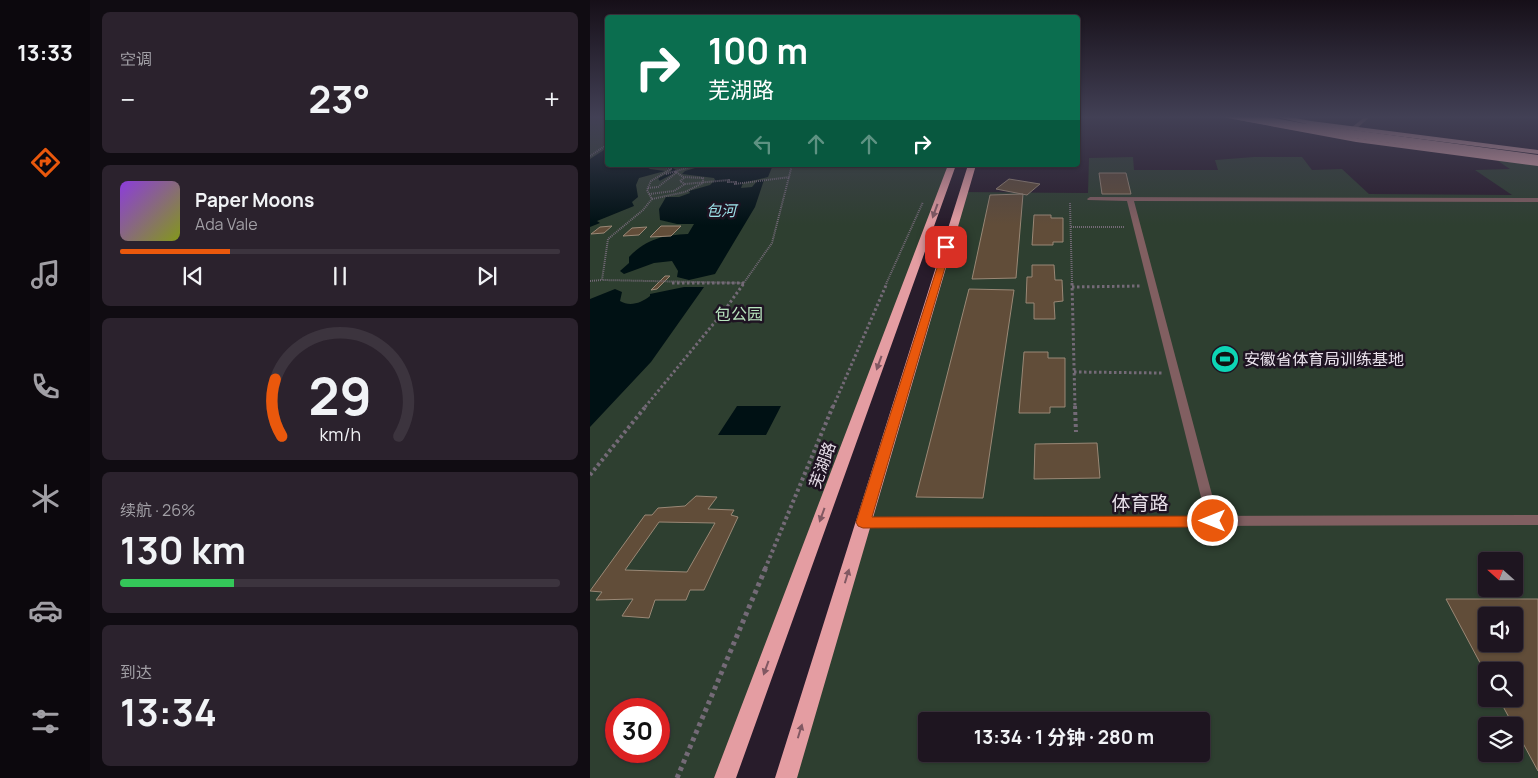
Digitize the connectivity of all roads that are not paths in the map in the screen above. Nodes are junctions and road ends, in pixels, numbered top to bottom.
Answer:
1 (1449, 152) edge
2 (1488, 152) edge
3 (1525, 152) edge
4 (1538, 154) edge
5 (1538, 159) edge
6 (1538, 165) edge
7 (951, 167) edge
8 (971, 167) edge
9 (1090, 199) dead end
10 (1130, 199) junction
11 (1538, 200) edge
12 (1538, 520) edge
13 (1213, 521) junction
14 (863, 522) junction
15 (725, 778) edge
16 (786, 778) edge

1 - 6 highway
2 - 5 highway, bridge
3 - 4 highway, bridge
7 -> 15 main road, 芜湖路
8 - 14 main road
9 - 10 street
10 - 11 street
10 - 13 street
12 - 13 street, 体育路
13 - 14 street, 体育路
16 -> 14 main road

